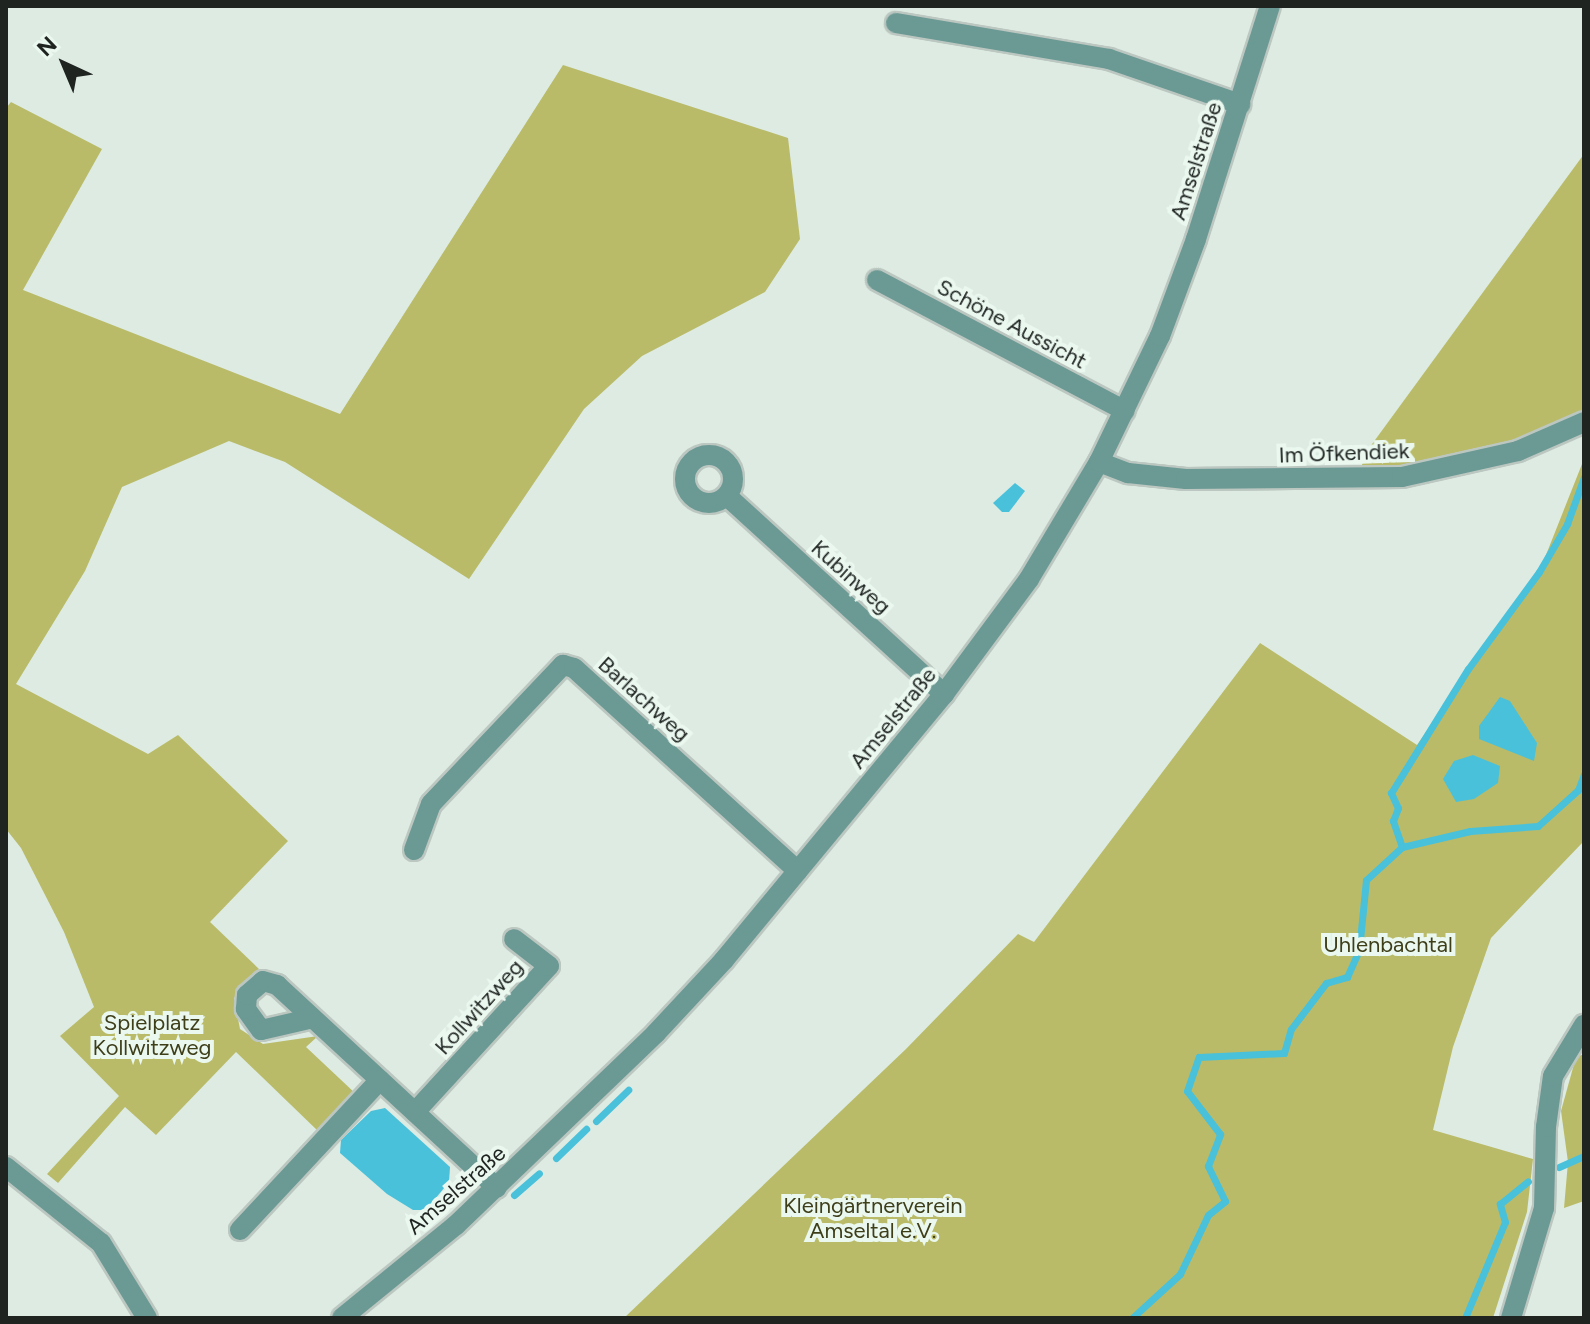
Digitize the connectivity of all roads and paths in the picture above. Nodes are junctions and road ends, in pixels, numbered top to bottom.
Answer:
1 (1270, 6) edge
2 (896, 23) dead end
3 (1240, 104) junction
4 (877, 280) dead end
5 (1125, 411) junction
6 (1584, 422) edge
7 (1099, 462) junction
8 (727, 496) dead end
9 (944, 694) junction
10 (414, 850) dead end
11 (798, 871) junction
12 (514, 939) dead end
13 (309, 1019) dead end
14 (1584, 1025) edge
15 (380, 1080) junction
16 (415, 1112) junction
17 (6, 1167) edge
18 (497, 1188) junction
19 (240, 1230) dead end
20 (147, 1318) edge
21 (342, 1318) edge
22 (1511, 1318) edge

1 - 3 street, Amselstraße
2 - 3 street
3 - 5 street, Amselstraße
4 - 5 street, Schöne Aussicht
5 - 7 street, Amselstraße
6 - 7 street, Im Öfkendiek
7 - 9 street, Amselstraße
8 - 9 street, Kubinweg
9 - 11 street, Amselstraße
10 - 11 street, Barlachweg
11 - 18 street, Amselstraße
12 - 16 street, Kollwitzweg
13 - 15 street
14 - 22 street
15 - 16 street
15 - 19 street
16 - 18 street
17 - 20 street
18 - 21 street, Amselstraße

